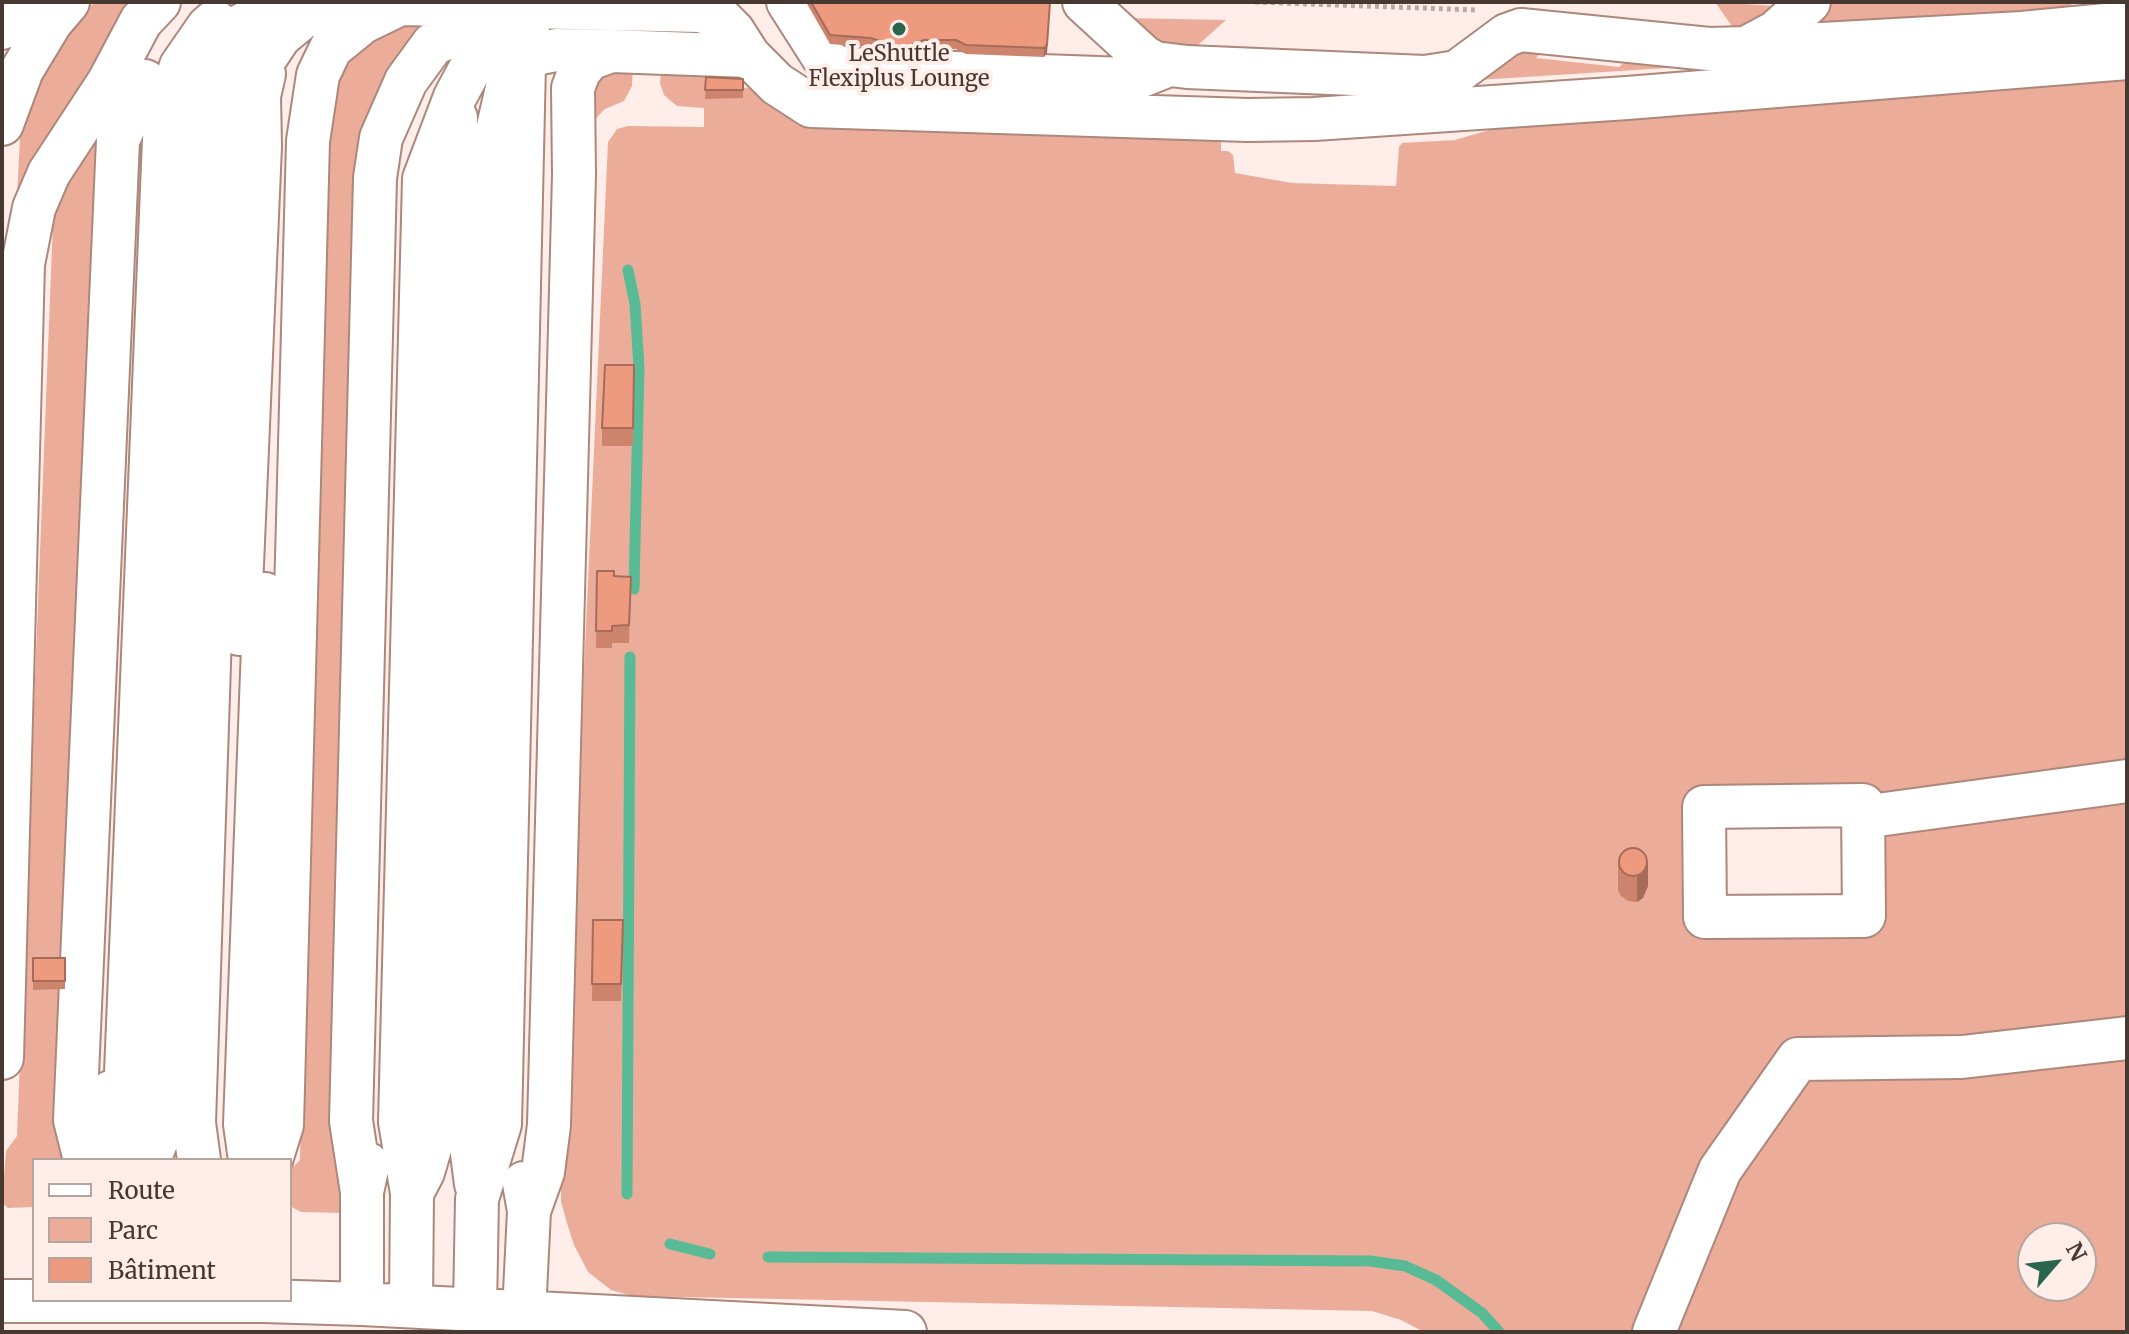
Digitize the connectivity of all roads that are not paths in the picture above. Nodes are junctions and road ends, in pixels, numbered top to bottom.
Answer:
1 (21, 2) edge
2 (37, 2) edge
3 (68, 2) edge
4 (159, 2) edge
5 (199, 2) edge
6 (242, 2) edge
7 (731, 2) edge
8 (788, 2) edge
9 (1084, 2) edge
10 (1809, 2) edge
11 (2101, 2) edge
12 (400, 4) junction
13 (330, 6) junction
14 (2127, 22) edge
15 (2, 27) edge
16 (280, 36) junction
17 (2127, 41) edge
18 (533, 46) junction
19 (331, 48) junction
20 (1746, 48) junction
21 (611, 51) junction
22 (749, 56) junction
23 (2127, 58) edge
24 (1169, 65) junction
25 (145, 81) junction
26 (2, 124) edge
27 (2127, 781) edge
28 (1863, 817) junction
29 (2127, 1038) edge
30 (2, 1058) edge
31 (84, 1158) edge
32 (98, 1158) edge
33 (133, 1158) edge
34 (150, 1158) edge
35 (199, 1158) edge
36 (216, 1158) edge
37 (250, 1158) edge
38 (272, 1158) edge
39 (2, 1301) edge
40 (32, 1301) edge
41 (292, 1301) edge
42 (362, 1304) junction
43 (411, 1306) junction
44 (475, 1309) junction
45 (524, 1313) junction
46 (905, 1332) edge
47 (1654, 1332) edge

1 - 15 lane
2 - 15 lane
3 - 26 lane
4 - 30 lane
5 - 25 lane
6 - 33 lane
7 - 17 lane
8 - 24 lane
9 - 24 lane
10 - 20 lane
11 - 14 lane
12 - 13 lane
12 - 19 lane
12 - 22 lane
13 - 16 lane
13 - 34 lane
14 - 20 lane
16 - 35 lane
16 - 36 lane
18 - 21 lane
18 - 22 lane
18 - 42 lane
18 - 43 lane
18 - 44 lane
19 - 37 lane
19 - 38 lane
20 - 24 lane
21 - 22 lane
21 - 45 lane
22 - 23 lane
25 - 31 lane
25 - 32 lane
27 - 28 lane
28 - 28 lane
29 - 47 lane
39 - 40 lane
41 - 42 lane
42 - 43 lane
43 - 44 lane
44 - 45 lane
45 - 46 lane

